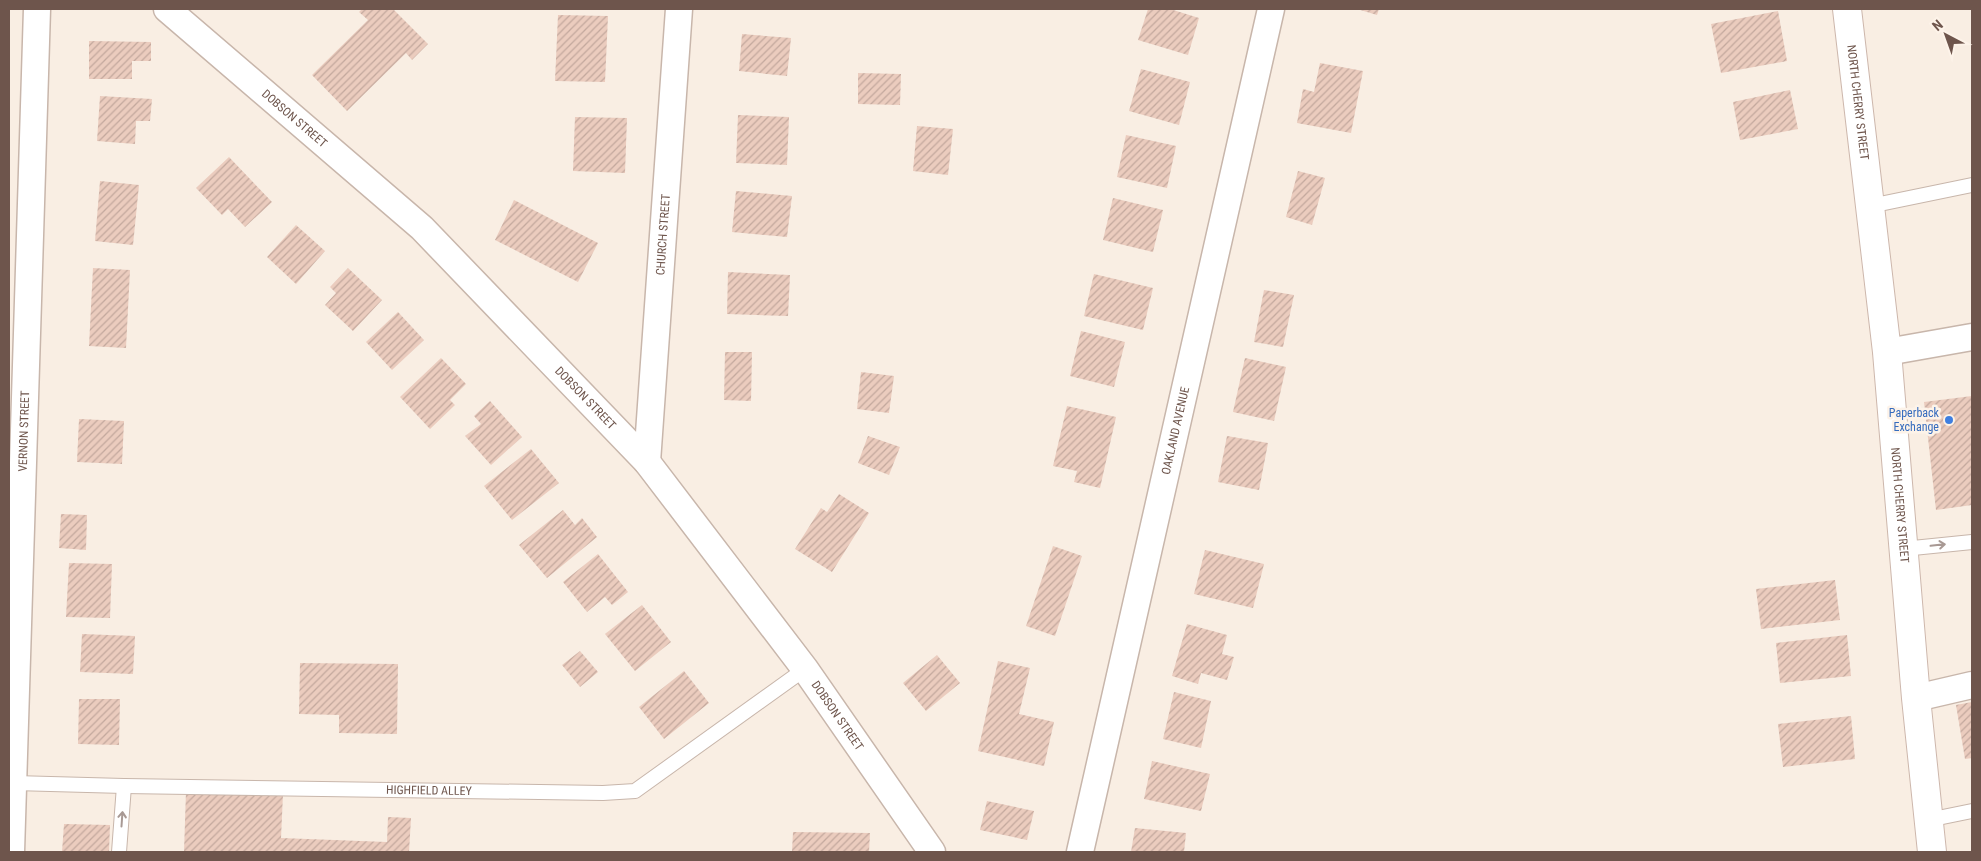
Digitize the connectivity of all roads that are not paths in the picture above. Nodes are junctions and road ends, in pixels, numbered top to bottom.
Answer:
1 (37, 9) edge
2 (167, 9) edge
3 (679, 9) edge
4 (1271, 9) edge
5 (1846, 9) edge
6 (1972, 185) edge
7 (1870, 206) junction
8 (1972, 337) edge
9 (1887, 352) junction
10 (647, 462) junction
11 (1972, 542) edge
12 (1904, 549) junction
13 (805, 669) junction
14 (1972, 685) edge
15 (1916, 698) junction
16 (14, 782) junction
17 (124, 786) junction
18 (1972, 811) edge
19 (1928, 820) junction
20 (11, 852) edge
21 (119, 852) edge
22 (932, 852) edge
23 (1080, 852) edge
24 (1932, 852) edge

1 - 16 street, VERNON STREET
2 - 10 street, DOBSON STREET
3 - 10 street, CHURCH STREET
4 - 23 street, OAKLAND AVENUE
5 - 7 main road, NORTH CHERRY STREET
6 - 7 lane
7 - 9 main road, NORTH CHERRY STREET
8 - 9 street
9 - 12 main road, NORTH CHERRY STREET
10 - 13 street, DOBSON STREET
12 -> 11 lane
12 - 15 main road, NORTH CHERRY STREET
13 - 17 lane, HIGHFIELD ALLEY
13 - 22 street, DOBSON STREET
14 - 15 street
15 - 19 main road, NORTH CHERRY STREET
16 - 17 lane, HIGHFIELD ALLEY
16 - 20 street, VERNON STREET
21 -> 17 lane
18 - 19 lane
19 - 24 main road, NORTH CHERRY STREET

